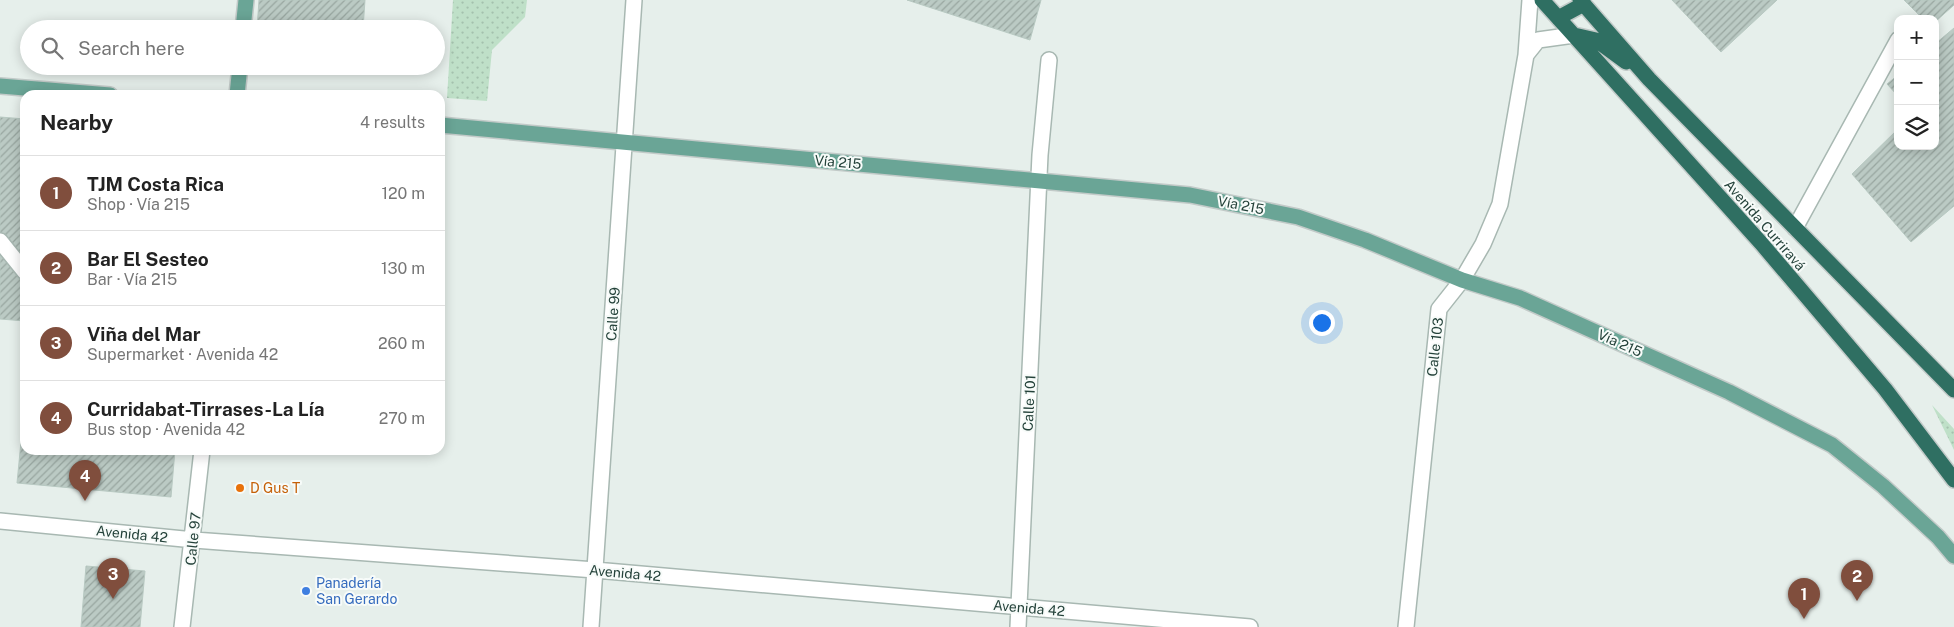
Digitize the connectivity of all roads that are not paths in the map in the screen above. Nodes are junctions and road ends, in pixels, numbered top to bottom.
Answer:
1 (246, 0) edge
2 (634, 0) edge
3 (1530, 0) edge
4 (1542, 0) edge
5 (1582, 2) edge
6 (1558, 18) junction
7 (244, 20) edge
8 (1574, 35) junction
9 (1894, 47) edge
10 (1526, 55) junction
11 (1049, 60) dead end
12 (239, 75) edge
13 (1649, 79) junction
14 (0, 86) edge
15 (49, 90) edge
16 (238, 90) edge
17 (445, 125) edge
18 (625, 143) junction
19 (1040, 179) junction
20 (1795, 228) junction
21 (0, 241) edge
22 (20, 266) edge
23 (1462, 280) junction
24 (1954, 390) edge
25 (202, 455) edge
26 (1954, 480) edge
27 (0, 521) edge
28 (194, 540) junction
29 (1954, 556) edge
30 (595, 570) junction
31 (1020, 607) junction
32 (182, 627) edge
33 (591, 627) edge
34 (1018, 627) edge
35 (1250, 627) edge
36 (1406, 627) edge

1 - 7 main road
2 - 18 street, Calle 99
3 - 10 street, Calle 103
4 - 6 highway, Avenida Curriravá
5 - 6 highway
5 - 13 highway, Avenida Curriravá
6 - 8 highway, Avenida Curriravá
8 - 10 street
8 - 13 highway
8 - 26 highway, Avenida Curriravá
9 - 20 street
10 - 23 street, Calle 103
11 - 19 street, Calle 101
12 - 16 main road
13 - 20 highway, Avenida Curriravá
14 - 15 main road
17 - 18 main road, Vía 215
18 - 19 main road, Vía 215
18 - 30 street, Calle 99
19 - 23 main road, Vía 215
19 - 31 street, Calle 101
20 - 24 highway, Avenida Curriravá
21 - 22 street
23 - 29 main road, Vía 215
23 - 36 street, Calle 103
25 - 28 street, Calle 97
27 - 28 street, Avenida 42
28 - 30 street, Avenida 42
28 - 32 street, Calle 97
30 - 31 street, Avenida 42
30 - 33 street, Calle 99
31 - 34 street, Calle 101
31 - 35 street, Avenida 42

